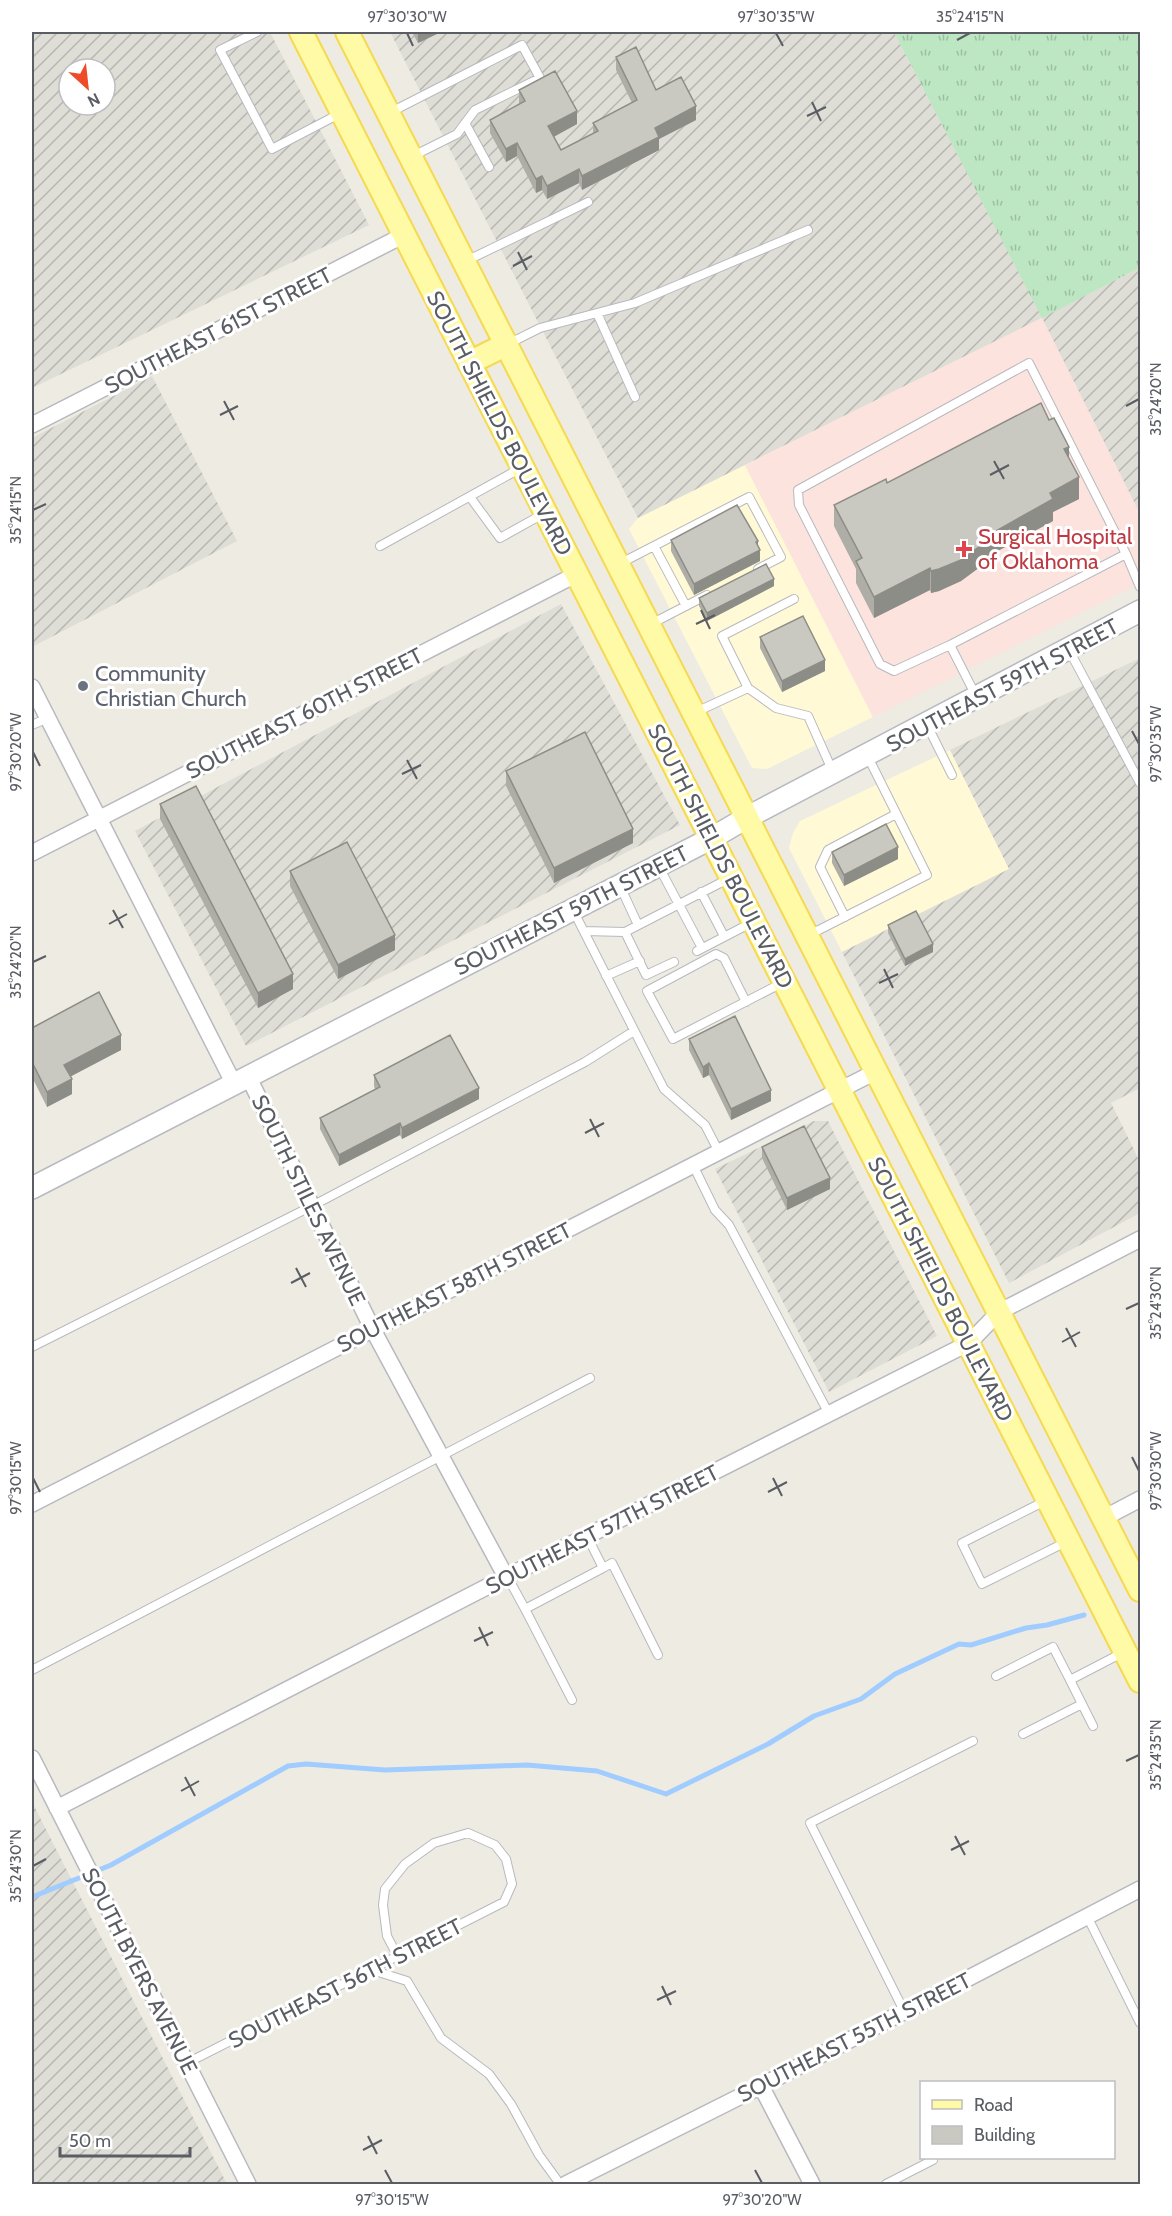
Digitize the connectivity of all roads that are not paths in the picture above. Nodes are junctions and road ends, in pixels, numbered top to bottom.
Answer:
1 (258, 32) edge
2 (301, 32) edge
3 (347, 32) edge
4 (342, 112) junction
5 (389, 113) junction
6 (465, 123) junction
7 (411, 157) junction
8 (489, 167) dead end
9 (588, 202) dead end
10 (808, 230) dead end
11 (404, 235) junction
12 (465, 262) junction
13 (597, 313) junction
14 (507, 344) junction
15 (469, 363) junction
16 (635, 397) dead end
17 (32, 425) edge
18 (523, 467) junction
19 (470, 497) junction
20 (545, 512) junction
21 (380, 546) dead end
22 (654, 546) junction
23 (1126, 554) junction
24 (619, 565) junction
25 (749, 573) edge
26 (577, 574) junction
27 (1140, 587) edge
28 (718, 590) edge
29 (794, 599) dead end
30 (686, 606) junction
31 (1140, 611) edge
32 (650, 625) junction
33 (950, 645) junction
34 (1068, 649) junction
35 (32, 687) edge
36 (748, 688) junction
37 (976, 697) junction
38 (694, 712) junction
39 (48, 718) junction
40 (927, 724) junction
41 (32, 725) edge
42 (867, 756) junction
43 (833, 773) junction
44 (952, 775) dead end
45 (1140, 783) edge
46 (896, 814) junction
47 (748, 817) junction
48 (99, 818) junction
49 (712, 838) junction
50 (32, 853) edge
51 (658, 866) junction
52 (732, 876) junction
53 (619, 885) junction
54 (701, 892) junction
55 (679, 903) junction
56 (573, 909) junction
57 (845, 917) junction
58 (755, 921) junction
59 (638, 925) junction
60 (584, 931) junction
61 (625, 932) junction
62 (724, 936) junction
63 (808, 936) junction
64 (639, 961) junction
65 (674, 962) dead end
66 (606, 976) junction
67 (786, 981) junction
68 (746, 1002) junction
69 (634, 1030) junction
70 (878, 1071) junction
71 (241, 1080) junction
72 (841, 1090) junction
73 (719, 1152) junction
74 (693, 1165) junction
75 (32, 1188) edge
76 (312, 1206) junction
77 (1140, 1239) edge
78 (999, 1312) junction
79 (372, 1328) junction
80 (969, 1343) junction
81 (32, 1347) edge
82 (590, 1378) dead end
83 (829, 1414) junction
84 (441, 1456) junction
85 (1140, 1499) edge
86 (1048, 1500) junction
87 (32, 1504) edge
88 (1104, 1518) junction
89 (587, 1536) junction
90 (1069, 1540) junction
91 (603, 1568) junction
92 (506, 1577) junction
93 (1140, 1590) edge
94 (525, 1609) junction
95 (1126, 1651) junction
96 (658, 1655) dead end
97 (32, 1670) edge
98 (996, 1676) dead end
99 (1070, 1680) junction
100 (1140, 1681) edge
101 (572, 1700) dead end
102 (1082, 1704) junction
103 (1093, 1726) dead end
104 (1023, 1734) dead end
105 (973, 1741) dead end
106 (32, 1758) edge
107 (57, 1808) junction
108 (1140, 1889) edge
109 (1087, 1916) junction
110 (398, 1957) junction
111 (372, 1970) junction
112 (904, 2011) junction
113 (1140, 2023) edge
114 (187, 2063) junction
115 (761, 2086) junction
116 (933, 2160) dead end
117 (248, 2184) edge
118 (560, 2184) edge
119 (566, 2184) edge
120 (812, 2184) edge
121 (886, 2184) edge

1 - 4 lane
2 - 4 main road, SOUTH SHIELDS BOULEVARD
3 - 5 main road, SOUTH SHIELDS BOULEVARD
4 - 11 main road, SOUTH SHIELDS BOULEVARD
5 - 6 lane
5 - 7 main road, SOUTH SHIELDS BOULEVARD
6 - 7 lane
6 - 8 lane
7 - 12 main road, SOUTH SHIELDS BOULEVARD
9 - 12 lane
10 - 13 lane
11 - 15 main road, SOUTH SHIELDS BOULEVARD
11 - 17 street, SOUTHEAST 61ST STREET
12 - 14 main road, SOUTH SHIELDS BOULEVARD
13 - 14 lane
13 - 16 lane
14 - 15 main road
14 - 24 main road, SOUTH SHIELDS BOULEVARD
15 - 18 main road, SOUTH SHIELDS BOULEVARD
18 - 19 lane
18 - 20 main road, SOUTH SHIELDS BOULEVARD
19 - 20 lane
19 - 21 lane
20 - 26 main road, SOUTH SHIELDS BOULEVARD
22 - 24 lane
22 - 25 lane
22 - 30 lane
23 - 27 lane
23 - 33 lane
23 - 33 lane
24 - 32 main road, SOUTH SHIELDS BOULEVARD
26 - 48 street, SOUTHEAST 60TH STREET
26 - 49 main road, SOUTH SHIELDS BOULEVARD
28 - 30 lane
29 - 36 lane
30 - 32 lane
31 - 34 main road, SOUTHEAST 59TH STREET
32 - 38 main road, SOUTH SHIELDS BOULEVARD
33 - 37 lane
34 - 37 main road, SOUTHEAST 59TH STREET
34 - 45 lane
35 - 39 street, SOUTH STILES AVENUE
36 - 38 lane
36 - 43 lane
37 - 40 main road, SOUTHEAST 59TH STREET
38 - 47 main road, SOUTH SHIELDS BOULEVARD
39 - 41 lane
39 - 48 street, SOUTH STILES AVENUE
40 - 42 main road, SOUTHEAST 59TH STREET
40 - 44 lane
42 - 43 main road, SOUTHEAST 59TH STREET
42 - 46 lane
43 - 47 main road, SOUTHEAST 59TH STREET
46 - 57 lane
46 - 57 lane
47 - 49 main road, SOUTHEAST 59TH STREET
47 - 63 main road, SOUTH SHIELDS BOULEVARD
48 - 50 street, SOUTHEAST 60TH STREET
48 - 71 street, SOUTH STILES AVENUE
49 - 51 main road, SOUTHEAST 59TH STREET
49 - 52 main road, SOUTH SHIELDS BOULEVARD
51 - 53 main road, SOUTHEAST 59TH STREET
51 - 55 lane
52 - 54 lane
52 - 58 main road, SOUTH SHIELDS BOULEVARD
53 - 56 main road, SOUTHEAST 59TH STREET
53 - 59 lane
54 - 55 lane
54 - 62 lane
55 - 59 lane
55 - 62 lane
56 - 60 lane
56 - 71 main road, SOUTHEAST 59TH STREET
57 - 63 lane
58 - 62 lane
58 - 67 main road, SOUTH SHIELDS BOULEVARD
59 - 61 lane
60 - 61 lane
60 - 66 lane
61 - 64 lane
63 - 70 main road, SOUTH SHIELDS BOULEVARD
64 - 65 lane
64 - 66 lane
66 - 69 lane
67 - 68 lane
67 - 72 main road, SOUTH SHIELDS BOULEVARD
68 - 68 lane
69 - 73 lane
69 - 76 lane
70 - 72 street, SOUTHEAST 58TH STREET
70 - 78 main road, SOUTH SHIELDS BOULEVARD
71 - 75 main road, SOUTHEAST 59TH STREET
71 - 76 street, SOUTH STILES AVENUE
72 - 73 street, SOUTHEAST 58TH STREET
72 - 80 main road, SOUTH SHIELDS BOULEVARD
73 - 74 street, SOUTHEAST 58TH STREET
74 - 79 street, SOUTHEAST 58TH STREET
74 - 83 lane
76 - 79 street, SOUTH STILES AVENUE
76 - 81 lane
77 - 78 street, SOUTHEAST 57TH STREET
78 - 80 street, SOUTHEAST 57TH STREET
78 - 88 main road, SOUTH SHIELDS BOULEVARD
79 - 84 street, SOUTH STILES AVENUE
79 - 87 street, SOUTHEAST 58TH STREET
80 - 83 street, SOUTHEAST 57TH STREET
80 - 86 main road, SOUTH SHIELDS BOULEVARD
82 - 84 lane
83 - 89 street, SOUTHEAST 57TH STREET
84 - 92 street, SOUTH STILES AVENUE
84 - 97 lane
85 - 88 street
86 - 90 main road, SOUTH SHIELDS BOULEVARD
86 - 90 lane
88 - 93 main road, SOUTH SHIELDS BOULEVARD
89 - 91 lane
89 - 92 street, SOUTHEAST 57TH STREET
90 - 95 main road, SOUTH SHIELDS BOULEVARD
91 - 94 lane
91 - 96 lane
92 - 94 lane
92 - 107 street, SOUTHEAST 57TH STREET
94 - 101 lane
95 - 99 lane
95 - 100 main road, SOUTH SHIELDS BOULEVARD
98 - 99 lane
99 - 102 lane
102 - 103 lane
102 - 104 lane
105 - 112 lane
106 - 107 street, SOUTH BYERS AVENUE
107 - 114 street, SOUTH BYERS AVENUE
108 - 109 street, SOUTHEAST 55TH STREET
109 - 112 street, SOUTHEAST 55TH STREET
109 - 113 lane
110 - 110 lane, SOUTHEAST 56TH STREET
110 - 111 lane, SOUTHEAST 56TH STREET
111 - 114 lane, SOUTHEAST 56TH STREET
111 - 118 lane
112 - 115 street, SOUTHEAST 55TH STREET
114 - 117 street, SOUTH BYERS AVENUE
115 - 119 street, SOUTHEAST 55TH STREET
115 - 120 street
116 - 121 lane

